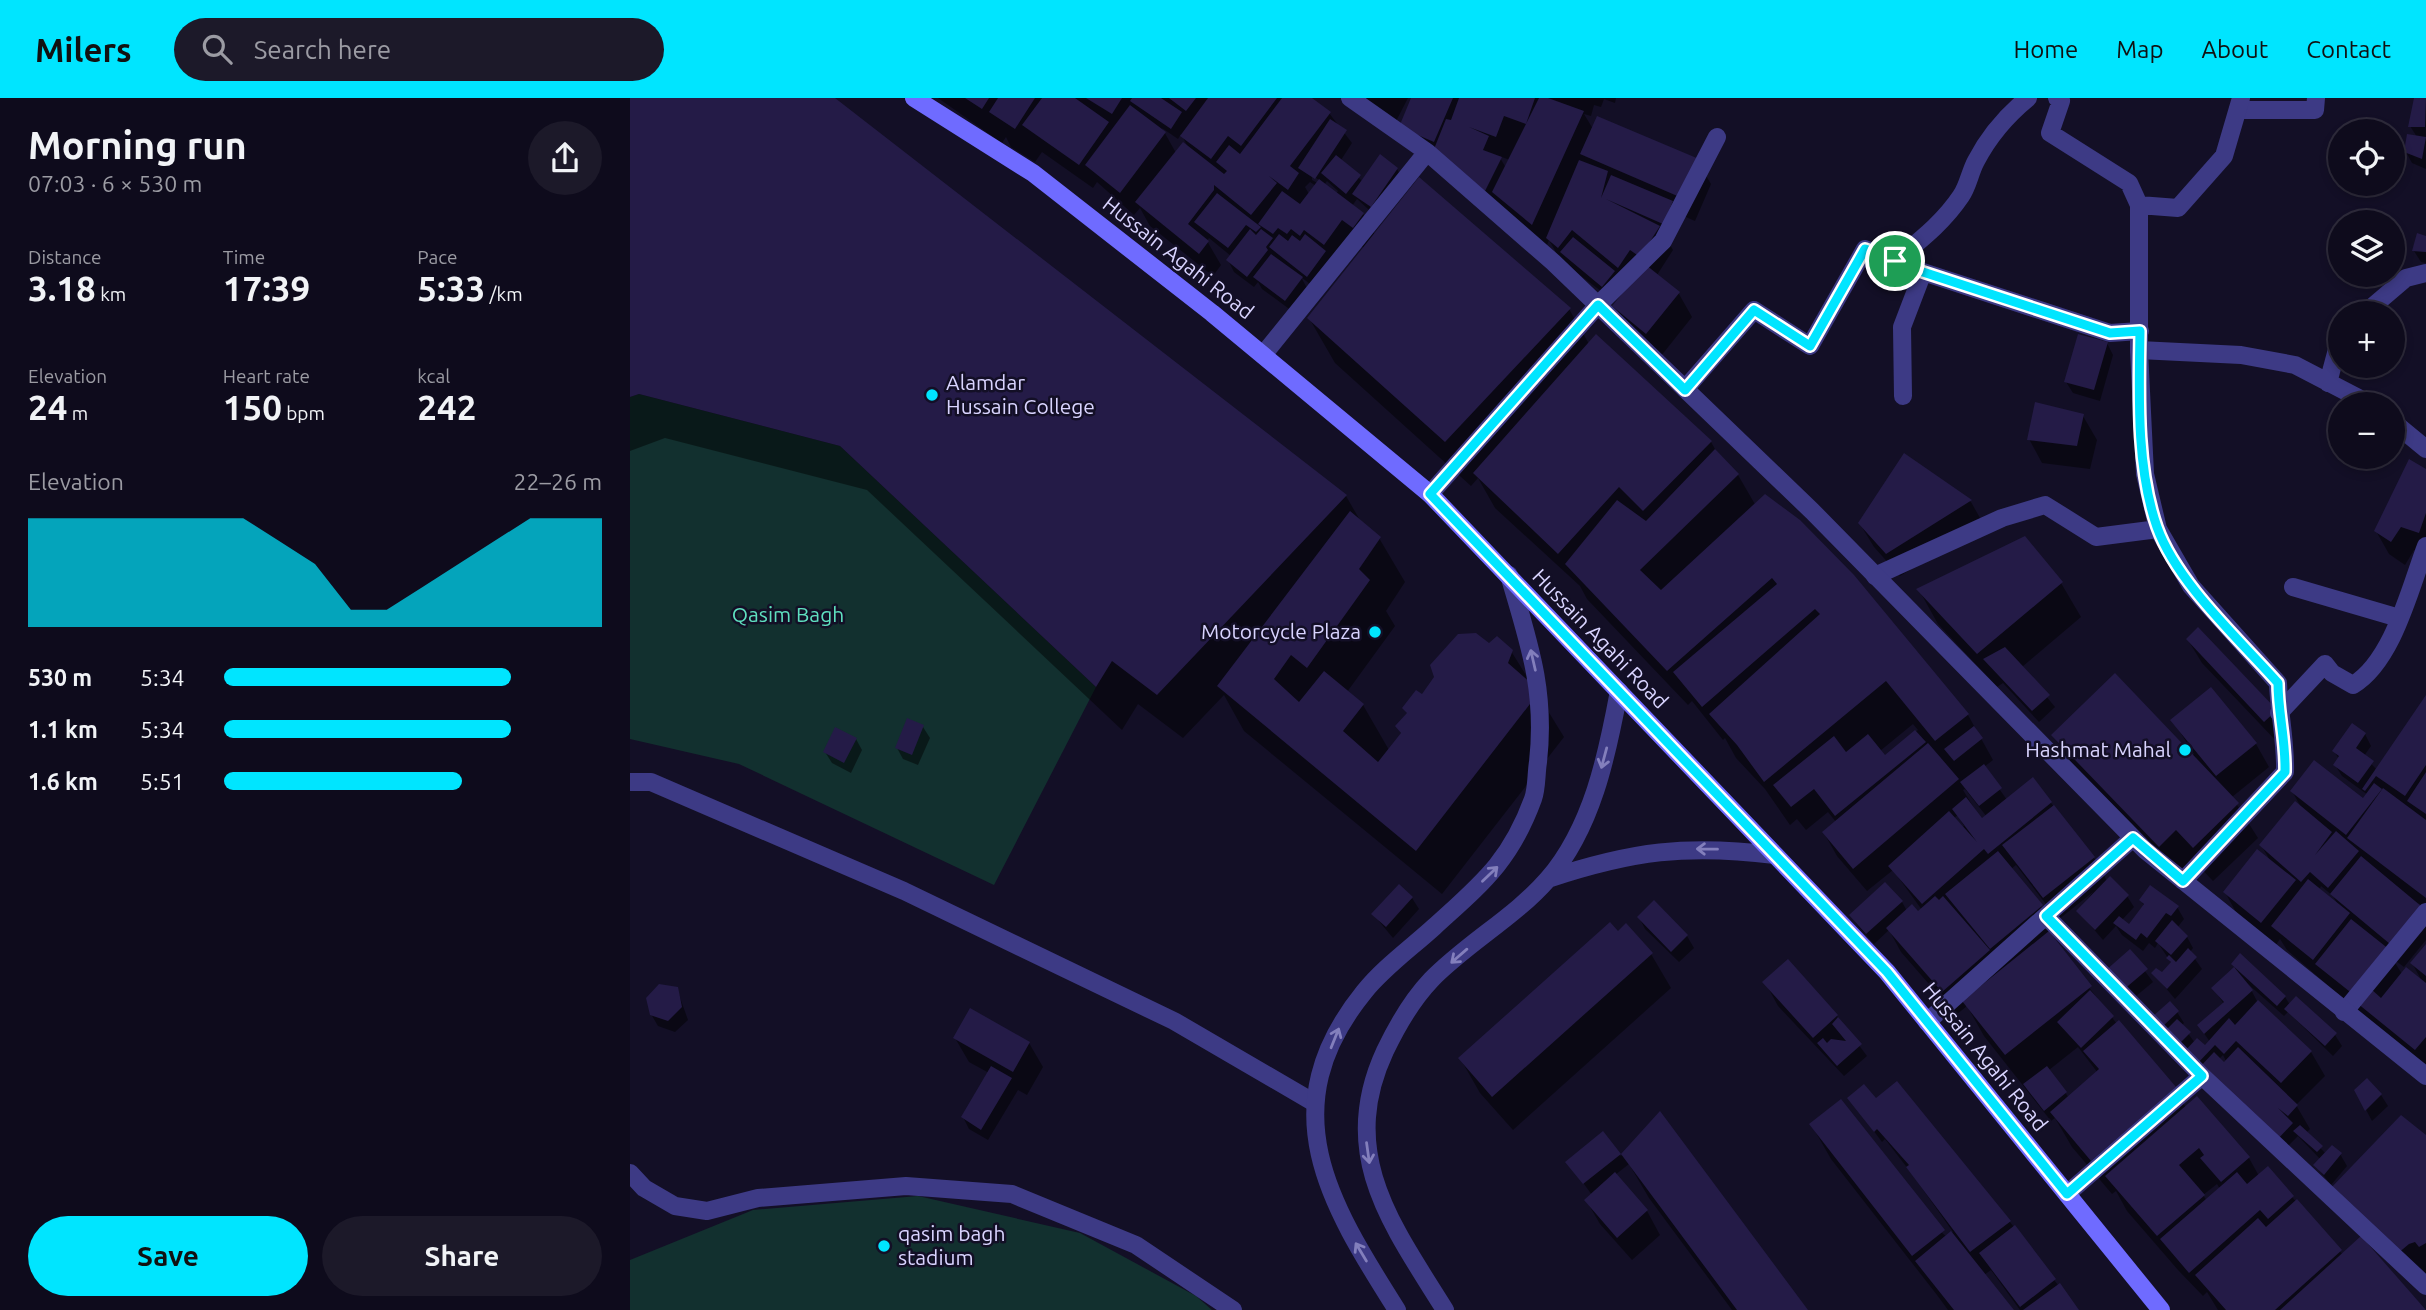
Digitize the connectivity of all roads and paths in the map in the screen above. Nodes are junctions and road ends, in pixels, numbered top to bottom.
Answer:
1 (914, 98) edge
2 (1350, 98) edge
3 (2028, 98) edge
4 (2057, 98) edge
5 (2316, 98) edge
6 (2240, 104) edge
7 (1717, 137) dead end
8 (1427, 152) junction
9 (2139, 205) junction
10 (1895, 261) junction
11 (1923, 272) junction
12 (2426, 273) edge
13 (2379, 301) edge
14 (1598, 305) junction
15 (2140, 331) junction
16 (2139, 350) junction
17 (1263, 355) junction
18 (2329, 378) edge
19 (2328, 383) junction
20 (1685, 390) junction
21 (2346, 392) edge
22 (1903, 396) dead end
23 (2405, 432) edge
24 (2426, 449) edge
25 (1430, 494) junction
26 (2158, 529) junction
27 (2426, 546) edge
28 (1509, 575) junction
29 (1875, 576) junction
30 (2293, 587) dead end
31 (2399, 618) junction
32 (1619, 691) junction
33 (2278, 713) junction
34 (630, 782) edge
35 (2133, 838) junction
36 (1774, 855) junction
37 (1548, 879) junction
38 (2183, 881) junction
39 (2426, 912) edge
40 (2046, 916) junction
41 (2344, 1012) junction
42 (1927, 1022) junction
43 (2202, 1076) junction
44 (2426, 1076) edge
45 (1313, 1102) junction
46 (630, 1173) edge
47 (2067, 1194) junction
48 (2426, 1286) edge
49 (1233, 1310) edge
50 (1397, 1310) edge
51 (1445, 1310) edge
52 (2161, 1310) edge

1 - 17 main road, Hussain Agahi Road
2 - 8 street
3 - 10 street
4 - 9 street
5 - 6 street
6 - 9 street
7 - 14 street
8 - 14 street
8 - 17 street
9 - 15 street
10 - 11 street
10 - 20 street
11 - 15 street
11 - 22 street
12 - 13 street
14 - 20 street
14 - 25 street
15 - 16 street
16 - 19 street
16 - 26 street
17 - 25 main road, Hussain Agahi Road
18 - 19 street
19 - 21 street
20 - 29 street
23 - 24 street
25 - 28 main road, Hussain Agahi Road
26 - 29 street
26 - 33 street
27 - 31 street
28 - 32 main road, Hussain Agahi Road
45 -> 28 street
29 - 35 street
30 - 31 street
31 - 33 street
32 - 36 main road, Hussain Agahi Road
32 -> 37 street
33 - 38 street
34 - 45 street
35 - 38 street
35 - 40 street
36 -> 37 street
36 - 42 main road, Hussain Agahi Road
37 -> 51 street
38 - 41 street
39 - 41 street
40 - 42 street
40 - 43 street
41 - 44 street
42 - 47 main road, Hussain Agahi Road
43 - 47 street
43 - 48 street
50 -> 45 street
46 - 49 street
47 - 52 main road, Hussain Agahi Road

